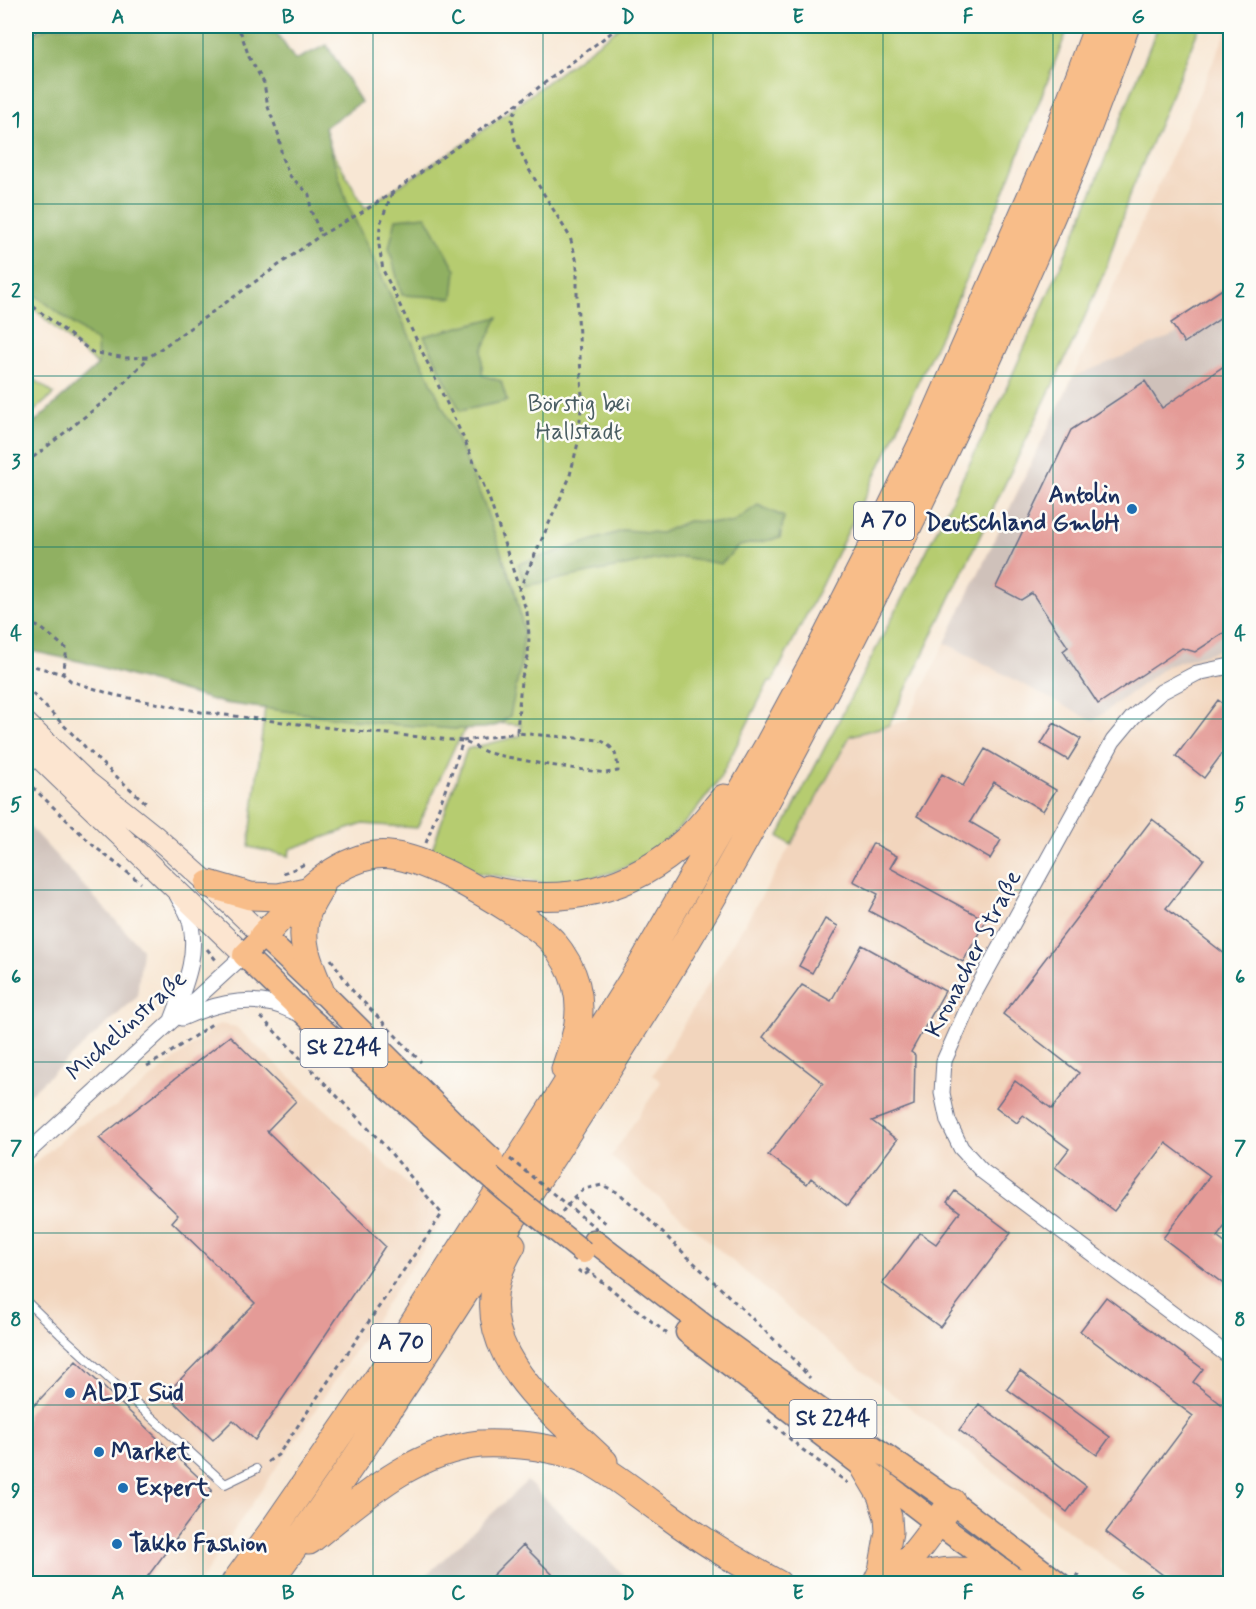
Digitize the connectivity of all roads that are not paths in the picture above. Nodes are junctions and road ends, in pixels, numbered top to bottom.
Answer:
1 (31, 26) edge
2 (1098, 26) edge
3 (1126, 26) edge
4 (26, 28) edge
5 (1230, 666) edge
6 (26, 723) edge
7 (769, 744) junction
8 (26, 745) edge
9 (466, 883) junction
10 (209, 884) junction
11 (316, 884) junction
12 (174, 887) junction
13 (263, 936) junction
14 (244, 955) junction
15 (320, 990) junction
16 (309, 1018) junction
17 (170, 1022) junction
18 (451, 1132) junction
19 (536, 1133) junction
20 (26, 1154) edge
21 (539, 1176) junction
22 (594, 1244) junction
23 (26, 1301) edge
24 (1230, 1357) edge
25 (865, 1468) junction
26 (256, 1469) road end
27 (628, 1486) junction
28 (945, 1512) junction
29 (284, 1561) junction
30 (1021, 1583) edge
31 (234, 1584) edge
32 (267, 1584) edge
33 (778, 1584) edge
34 (878, 1584) edge
35 (888, 1584) edge
36 (1060, 1584) edge

1 - 4 street
2 - 7 highway, A 70
3 - 21 highway, A 70
5 - 24 street, Kronacher Straße
6 - 10 main road, St 2244
7 - 9 highway
7 - 19 highway, A 70
8 - 12 main road, St 2244
9 - 11 highway
9 - 19 highway
10 - 11 highway
10 - 13 main road, St 2244
11 - 13 highway
11 - 15 highway
12 - 14 main road, St 2244
12 - 17 street
13 - 14 main road, Michelinstraße
13 - 15 main road, St 2244
14 - 16 main road, St 2244
14 - 17 street, Michelinstraße
15 - 18 main road, St 2244
16 - 17 street
16 - 18 main road, St 2244
17 - 20 street, Michelinstraße
18 - 22 main road, St 2244, bridge
19 - 31 highway, A 70
21 - 27 highway
21 - 29 highway, A 70
22 - 25 main road, St 2244
22 - 28 main road, St 2244
23 - 26 lane
25 - 28 main road, St 2244
25 - 34 highway
27 - 29 highway
27 - 33 highway
28 - 30 main road, St 2244
28 - 34 highway
28 - 36 main road, St 2244
29 - 32 highway, A 70
30 - 35 highway

